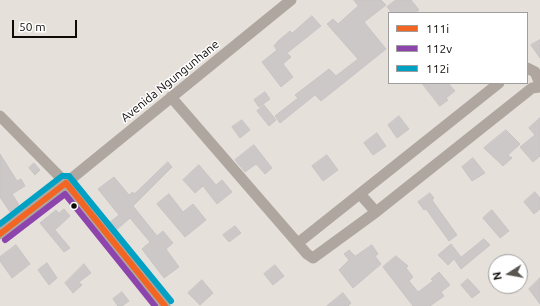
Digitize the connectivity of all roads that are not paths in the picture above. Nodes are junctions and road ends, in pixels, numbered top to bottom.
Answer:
1 (292, 0) edge
2 (528, 68) edge
3 (498, 84) edge
4 (540, 85) edge
5 (171, 97) junction
6 (0, 116) edge
7 (66, 183) junction
8 (360, 194) junction
9 (376, 212) junction
10 (1, 232) edge
11 (298, 243) junction
12 (165, 306) edge

1 - 5 street, Avenida Ngungunhane
2 - 4 street
3 - 8 street
4 - 9 street
5 - 7 street, Avenida Ngungunhane
5 - 11 street
6 - 7 street
7 - 10 street, Avenida Ngungunhane
7 - 12 street
8 - 9 street
8 - 11 street
9 - 11 street

